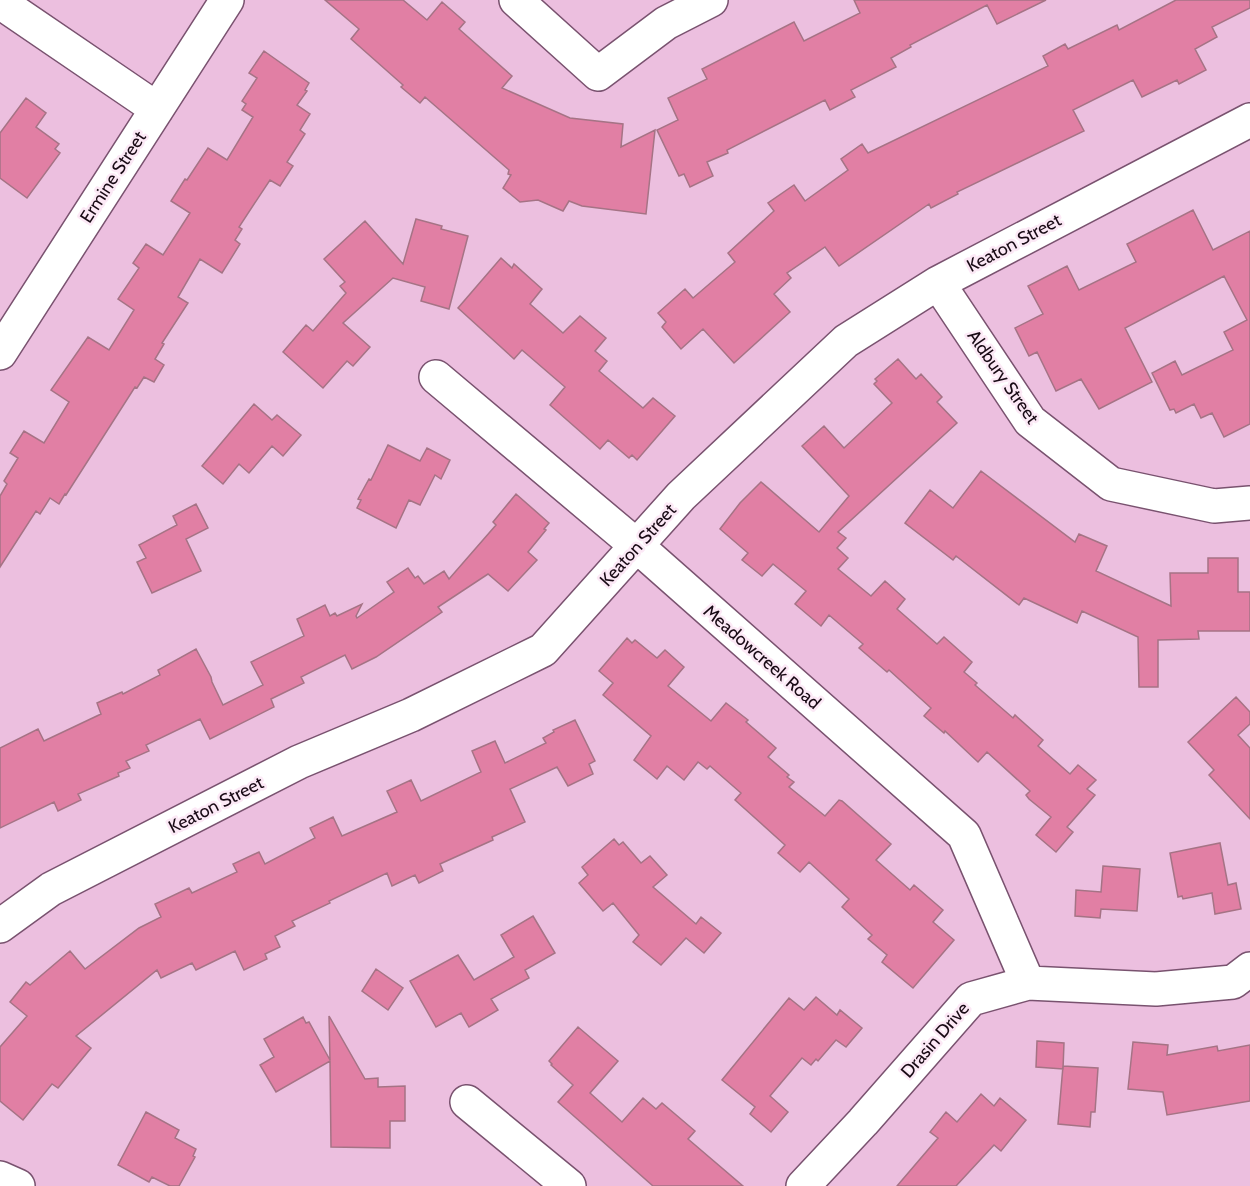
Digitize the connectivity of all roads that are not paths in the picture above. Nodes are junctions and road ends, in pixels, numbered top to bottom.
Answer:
1 (227, 0) edge
2 (516, 0) edge
3 (711, 0) edge
4 (0, 2) edge
5 (157, 109) junction
6 (1250, 120) edge
7 (938, 283) junction
8 (0, 353) edge
9 (436, 377) dead end
10 (1250, 503) edge
11 (637, 546) junction
12 (0, 926) edge
13 (1250, 969) edge
14 (1028, 983) junction
15 (467, 1102) dead end
16 (0, 1178) edge
17 (18, 1186) edge
18 (569, 1186) edge
19 (803, 1186) edge

1 - 5 street, Ermine Street
2 - 3 street
4 - 5 street
5 - 8 street, Ermine Street
6 - 7 street, Keaton Street
7 - 10 street, Aldbury Street
7 - 11 street, Keaton Street
9 - 11 street, Meadowcreek Road
11 - 12 street, Keaton Street
11 - 14 street, Meadowcreek Road
13 - 14 street, Drasin Drive
14 - 19 street, Drasin Drive
15 - 18 street
16 - 17 street

